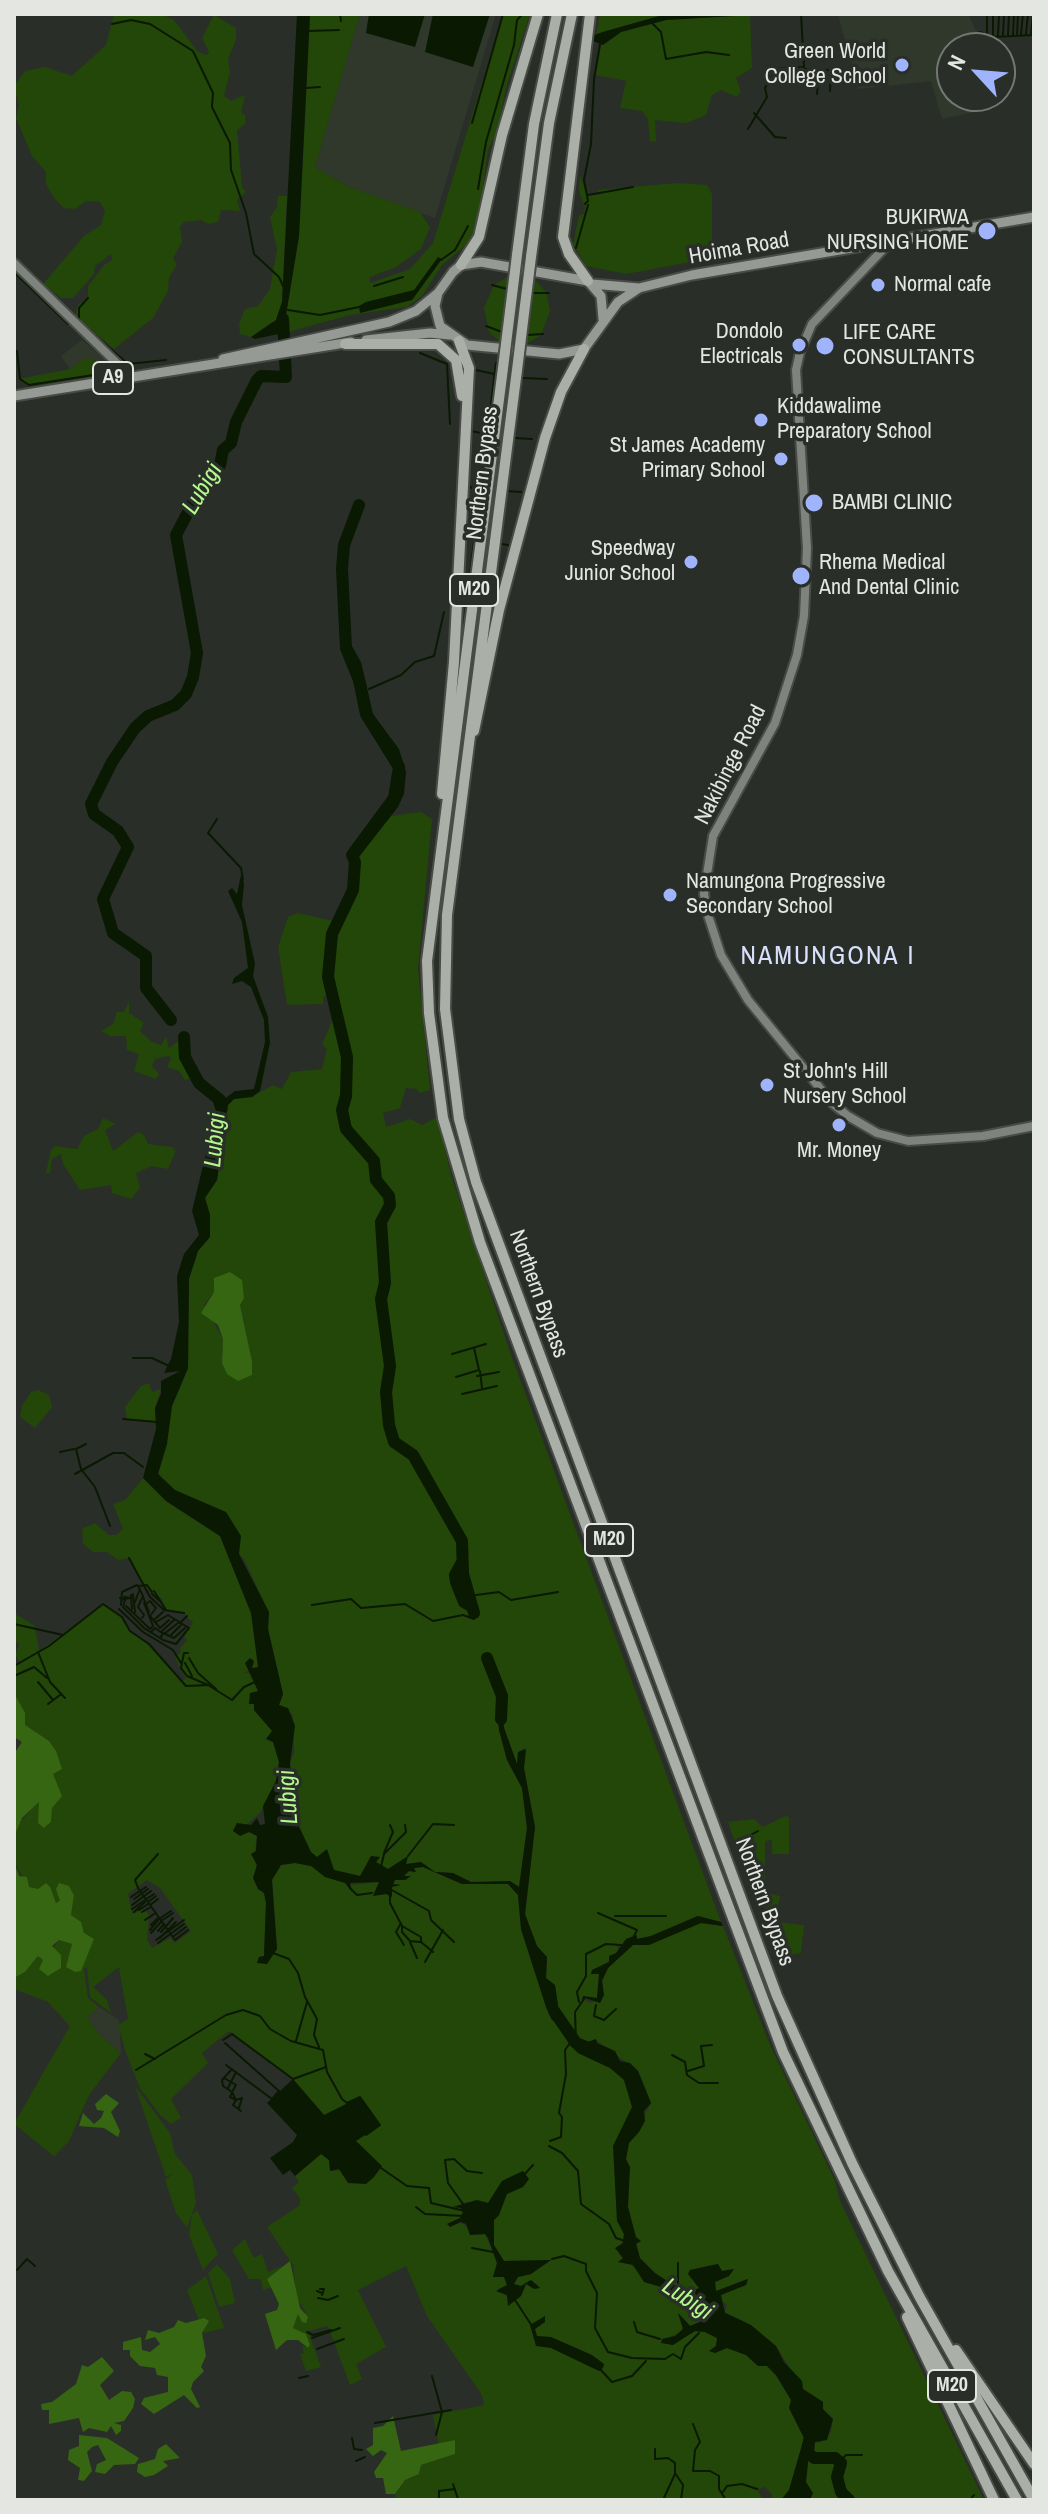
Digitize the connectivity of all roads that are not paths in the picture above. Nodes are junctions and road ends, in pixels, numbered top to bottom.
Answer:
1 (538, 14) edge
2 (557, 14) edge
3 (572, 14) edge
4 (590, 14) edge
5 (1034, 217) edge
6 (891, 241) junction
7 (14, 263) edge
8 (461, 265) junction
9 (590, 282) junction
10 (639, 288) junction
11 (438, 293) junction
12 (603, 319) junction
13 (344, 338) junction
14 (454, 338) junction
15 (584, 349) junction
16 (212, 363) junction
17 (129, 375) junction
18 (14, 396) edge
19 (465, 434) junction
20 (467, 751) junction
21 (444, 812) junction
22 (1034, 1126) edge
23 (888, 2271) junction
24 (919, 2296) junction
25 (1034, 2464) edge
26 (994, 2500) edge
27 (1017, 2500) edge
28 (1034, 2500) edge

1 - 8 highway
2 - 21 highway, Northern Bypass / M20, bridge
3 - 20 highway, Northern Bypass / M20, bridge
4 - 9 highway
5 - 6 main road, Hoima Road
6 - 10 main road, Hoima Road
6 - 22 street, Nakibinge Road
7 - 17 street
8 - 9 main road, Hoima Road
8 - 11 main road
9 - 10 main road, Hoima Road
9 - 12 main road
10 - 12 main road
11 - 13 main road, A9
11 - 14 main road
12 - 15 main road
13 - 14 main road
13 - 16 main road, A9
13 - 16 main road, A9
13 - 19 highway
14 - 15 main road
14 - 19 highway
15 - 20 highway
16 - 17 main road, A9
17 - 18 main road, A9
19 - 21 highway
20 - 24 highway, Northern Bypass / M20
21 - 23 highway, Northern Bypass / M20
23 - 26 highway
23 - 27 highway, Northern Bypass / M20
24 - 25 highway
24 - 28 highway, Northern Bypass / M20

